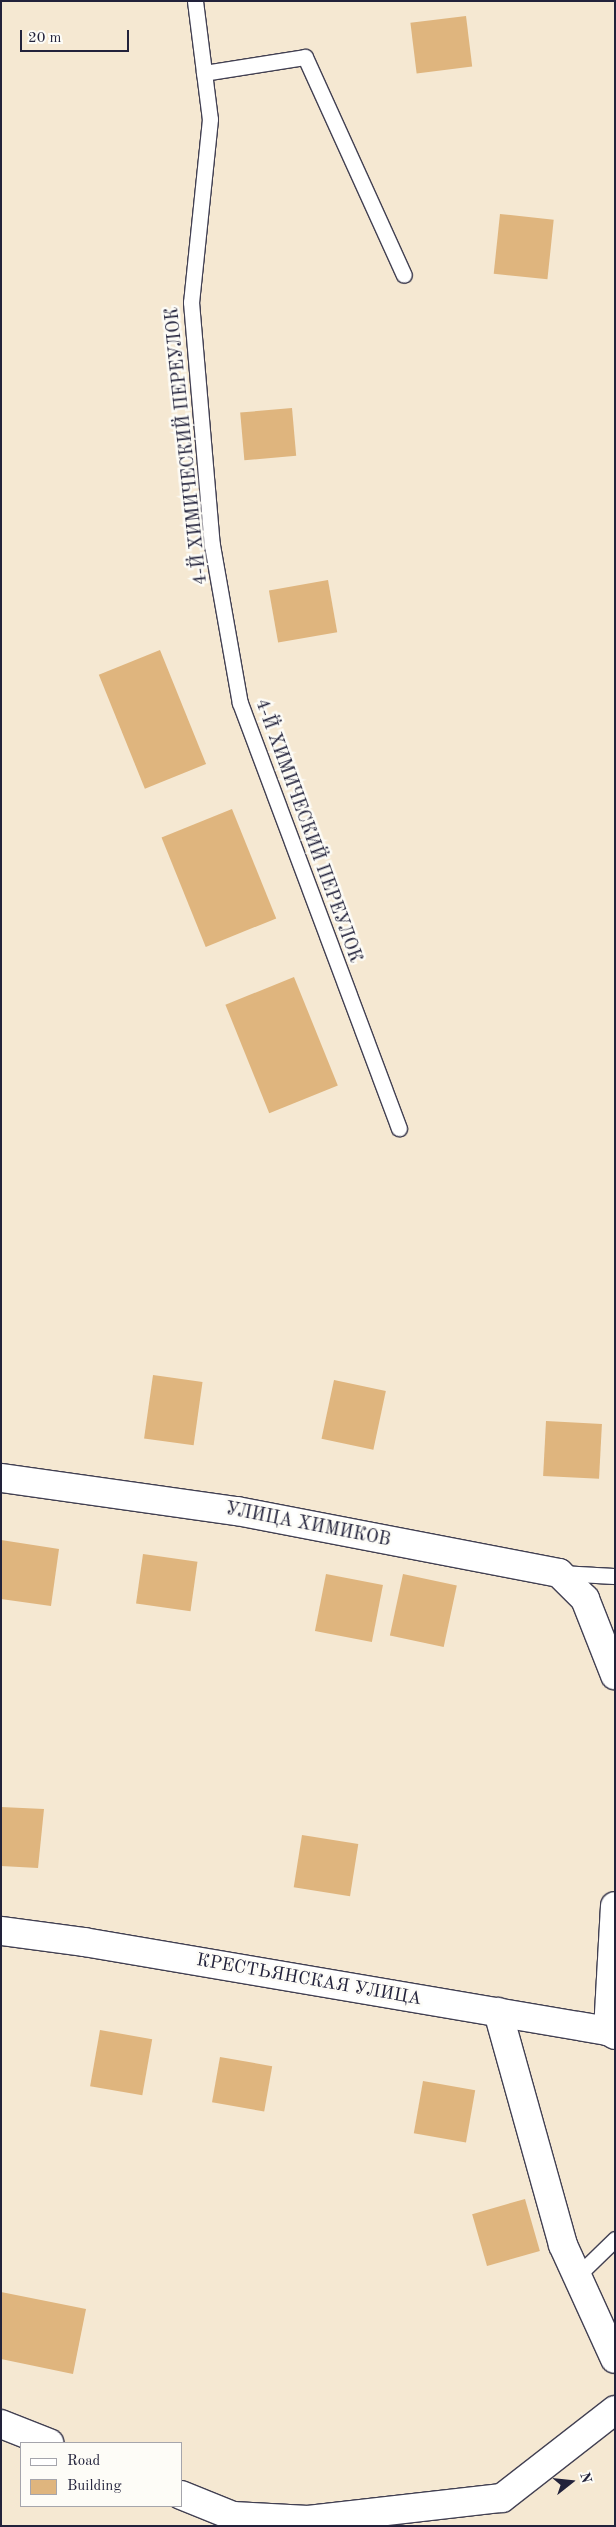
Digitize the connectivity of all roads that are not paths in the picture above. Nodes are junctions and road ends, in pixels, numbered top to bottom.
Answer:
1 (195, 1) edge
2 (204, 72) junction
3 (404, 275) dead end
4 (399, 1128) dead end
5 (1, 1478) edge
6 (560, 1573) junction
7 (615, 1576) edge
8 (615, 1675) edge
9 (615, 1906) edge
10 (1, 1931) edge
11 (498, 2012) junction
12 (611, 2033) edge
13 (615, 2239) edge
14 (578, 2276) junction
15 (615, 2359) edge
16 (615, 2410) edge
17 (1, 2424) edge
18 (46, 2442) edge
19 (182, 2495) edge

1 - 2 lane, 4-Й ХИМИЧЕСКИЙ ПЕРЕУЛОК
2 - 3 lane
2 - 4 lane, 4-Й ХИМИЧЕСКИЙ ПЕРЕУЛОК
5 - 6 street, УЛИЦА ХИМИКОВ
6 - 7 lane, УЛИЦА ХИМИКОВ
6 - 8 street
9 - 12 street
10 - 11 street, КРЕСТЬЯНСКАЯ УЛИЦА
11 - 12 street, КРЕСТЬЯНСКАЯ УЛИЦА
11 - 14 street
13 - 14 lane
14 - 15 street
16 - 19 street
17 - 18 street

